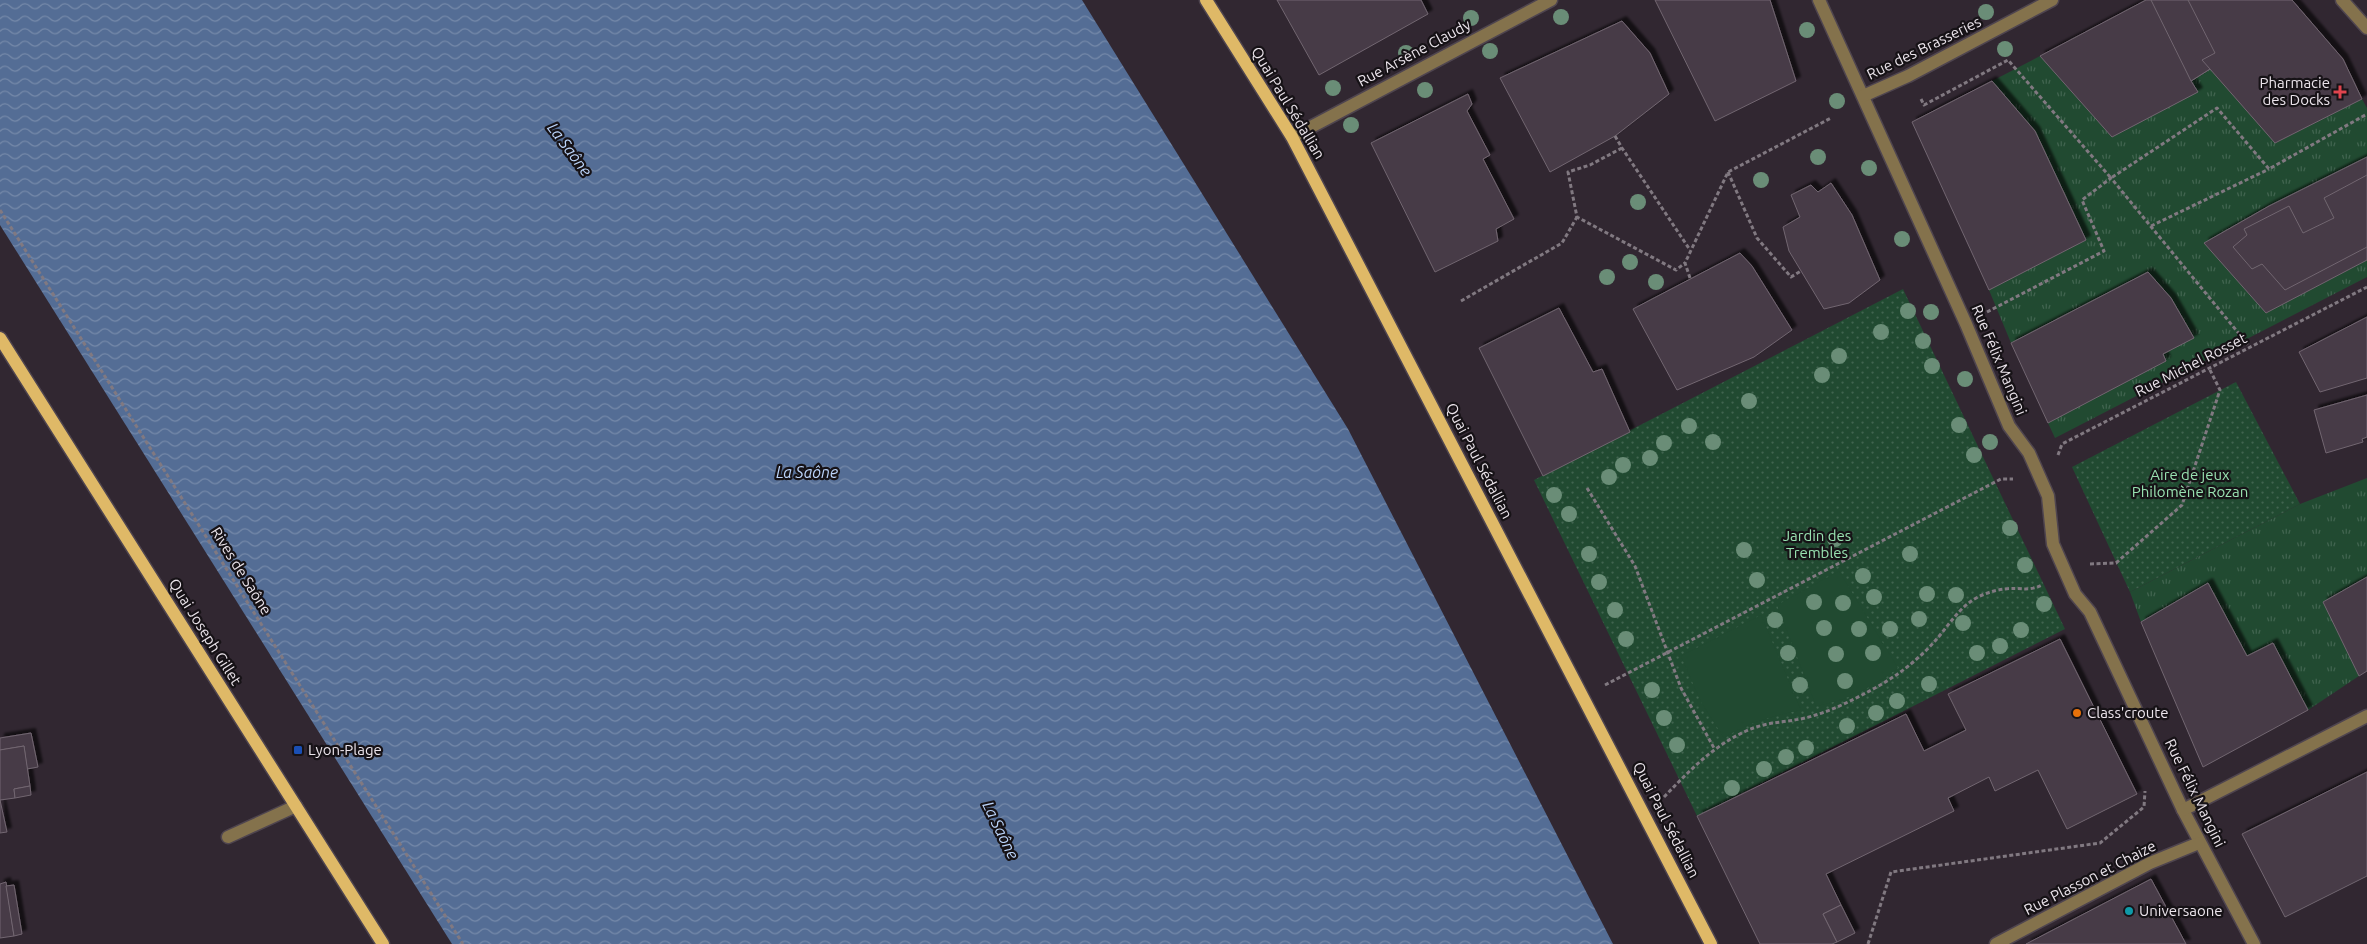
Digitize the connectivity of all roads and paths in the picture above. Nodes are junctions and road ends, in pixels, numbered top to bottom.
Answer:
1 (1206, 0) edge
2 (1551, 0) edge
3 (1819, 0) edge
4 (2052, 0) edge
5 (2342, 0) edge
6 (2367, 28) edge
7 (1908, 76) junction
8 (1863, 96) junction
9 (2367, 114) edge
10 (1831, 118) dead end
11 (1615, 136) dead end
12 (1292, 137) junction
13 (1622, 148) junction
14 (2269, 169) junction
15 (1728, 172) junction
16 (2111, 178) junction
17 (0, 210) edge
18 (1577, 217) junction
19 (2151, 226) junction
20 (1690, 251) junction
21 (1685, 263) junction
22 (1801, 271) dead end
23 (1690, 278) dead end
24 (2367, 287) edge
25 (1462, 301) dead end
26 (1966, 324) junction
27 (0, 338) edge
28 (2250, 347) junction
29 (2209, 368) junction
30 (2038, 474) junction
31 (1587, 488) dead end
32 (2065, 570) junction
33 (1668, 652) junction
34 (1584, 696) junction
35 (2367, 716) edge
36 (1714, 748) junction
37 (2167, 774) junction
38 (296, 806) junction
39 (2183, 810) junction
40 (1646, 815) junction
41 (228, 837) dead end
42 (2200, 843) junction
43 (383, 944) edge
44 (463, 944) edge
45 (1711, 944) edge
46 (1868, 944) edge
47 (1996, 944) edge
48 (2254, 944) edge

1 - 12 main road, Quai Paul Sédallian
2 - 12 street, Rue Arsène Claudy
3 - 8 street, Rue Félix Mangini
4 - 7 street, Rue des Brasseries
5 - 6 street
7 - 8 street, Rue des Brasseries
7 - 16 path
8 - 26 street, Rue Félix Mangini
9 - 14 path
10 - 15 path
11 - 13 path
12 - 34 main road, Quai Paul Sédallian
13 - 18 path
13 - 20 path
14 - 16 path
14 - 19 path
15 - 20 path
15 - 22 path
16 - 19 path
16 - 26 path
17 - 44 path, Rives de Saône
18 - 21 path
18 - 25 path
19 - 28 path
20 - 21 path
21 - 23 path
24 - 28 path, Rue Michel Rosset
26 - 30 street, Rue Félix Mangini
27 - 38 main road, Quai Joseph Gillet
28 - 29 path, Rue Michel Rosset
29 - 30 path, Rue Michel Rosset
29 - 32 path
30 - 32 street, Rue Félix Mangini
30 - 33 path
31 - 33 path
32 - 36 path
32 - 37 street, Rue Félix Mangini
33 - 34 path
33 - 36 path
34 - 40 main road, Quai Paul Sédallian
35 - 39 street
36 - 40 path
37 - 39 street, Rue Félix Mangini
37 - 46 path
38 - 41 street
38 - 43 main road, Quai Joseph Gillet
39 - 42 street, Rue Félix Mangini
40 - 45 main road, Quai Paul Sédallian
42 - 47 street, Rue Plasson et Chaize
42 - 48 street, Rue Félix Mangini

